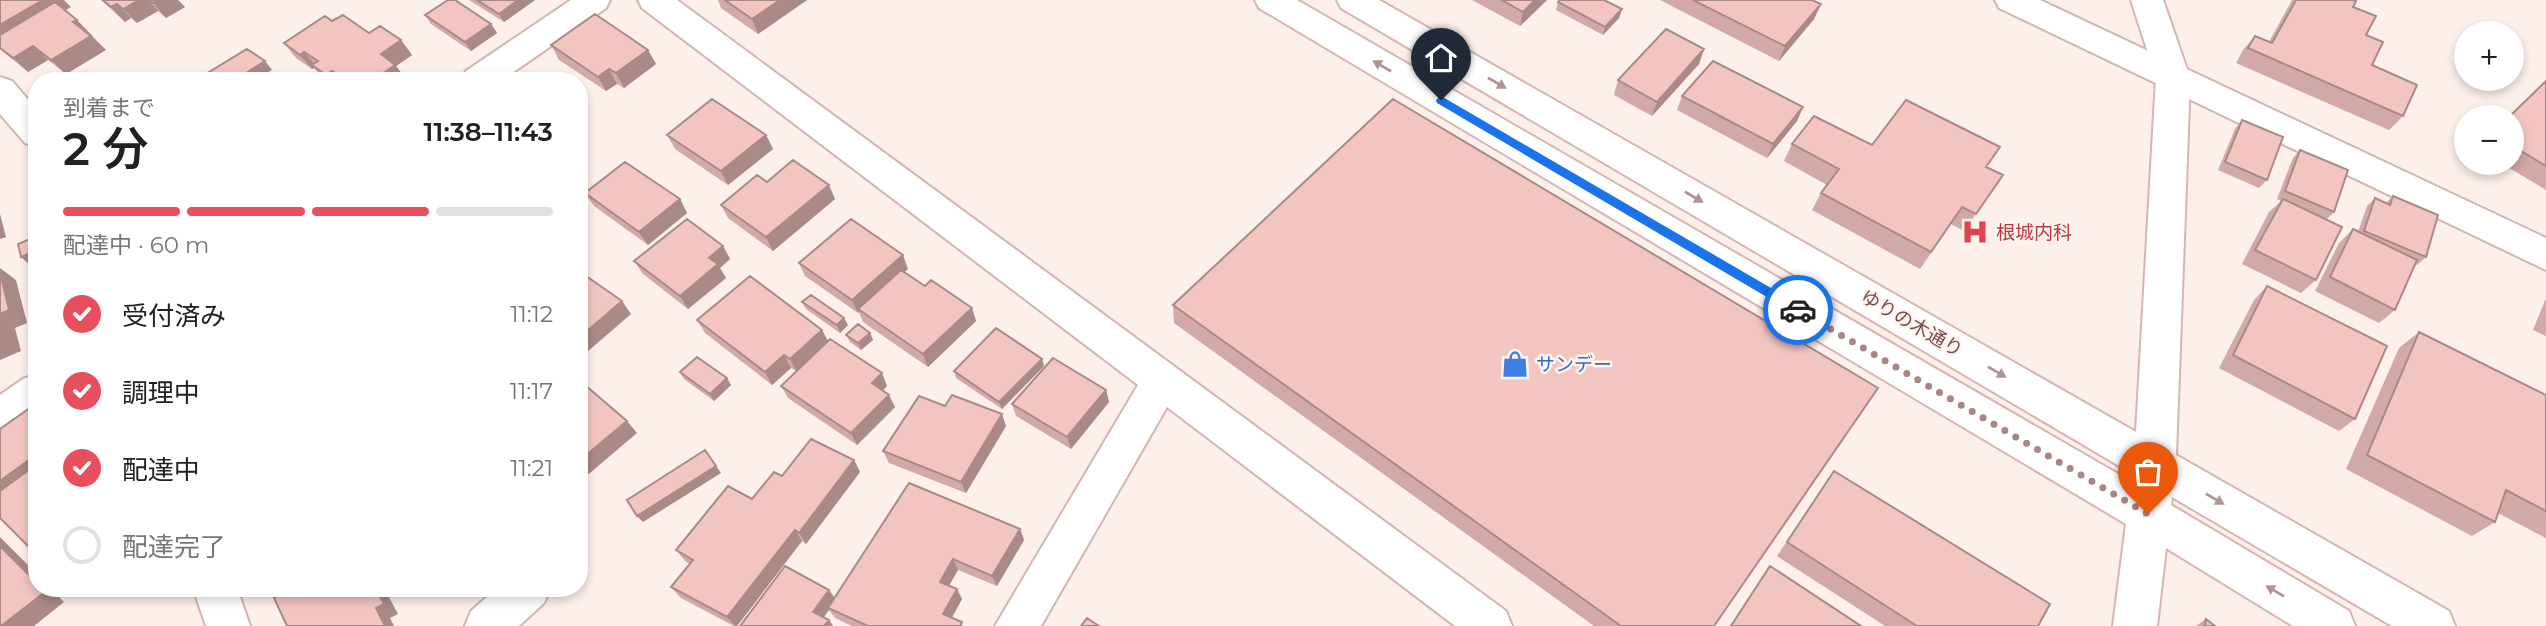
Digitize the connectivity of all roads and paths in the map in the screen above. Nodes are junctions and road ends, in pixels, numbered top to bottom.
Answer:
1 (594, 0) edge
2 (654, 0) edge
3 (1271, 0) edge
4 (1353, 0) edge
5 (2011, 0) edge
6 (2147, 0) edge
7 (490, 72) edge
8 (2173, 78) junction
9 (0, 90) edge
10 (28, 123) edge
11 (2546, 255) edge
12 (1162, 380) junction
13 (28, 397) edge
14 (0, 417) edge
15 (2155, 464) junction
16 (2148, 514) junction
17 (218, 597) edge
18 (519, 597) edge
19 (228, 626) edge
20 (486, 626) edge
21 (1017, 626) edge
22 (1490, 626) edge
23 (2135, 626) edge
24 (2333, 626) edge
25 (2432, 626) edge

1 - 7 street
2 - 12 street
16 -> 3 street
4 -> 15 street, ゆりの木通り
5 - 8 street
6 - 8 street
8 - 11 street
8 - 15 street
9 - 10 street
12 - 21 street
12 - 22 street
13 - 14 street
15 - 16 street
15 -> 25 street, ゆりの木通り
16 - 23 street
24 -> 16 street
17 - 19 street
18 - 20 street

